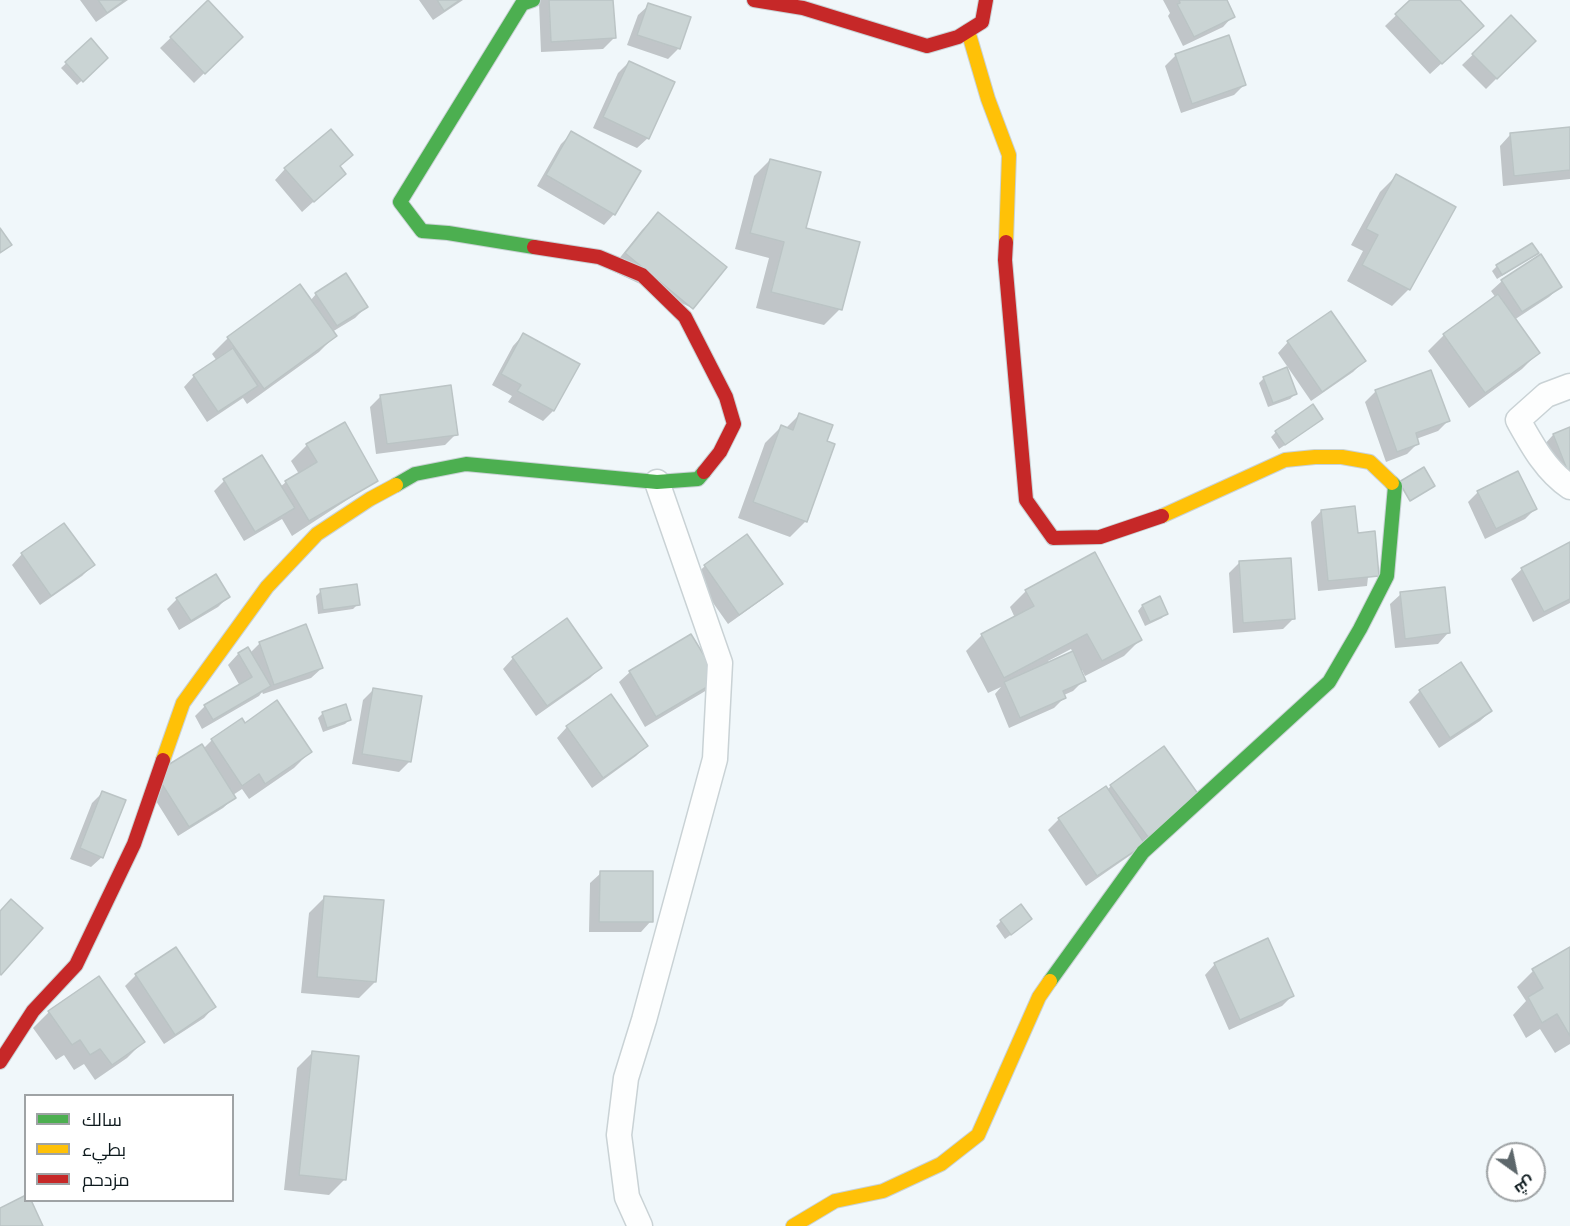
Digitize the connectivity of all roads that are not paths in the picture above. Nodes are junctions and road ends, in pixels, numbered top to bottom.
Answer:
1 (533, 0) edge
2 (754, 0) edge
3 (986, 0) edge
4 (968, 31) junction
5 (1570, 386) edge
6 (657, 482) junction
7 (1570, 487) edge
8 (0, 1062) edge
9 (640, 1226) edge
10 (793, 1226) edge

1 - 6 street
2 - 4 street
3 - 4 street
4 - 10 street
5 - 7 street
6 - 8 street
6 - 9 street

